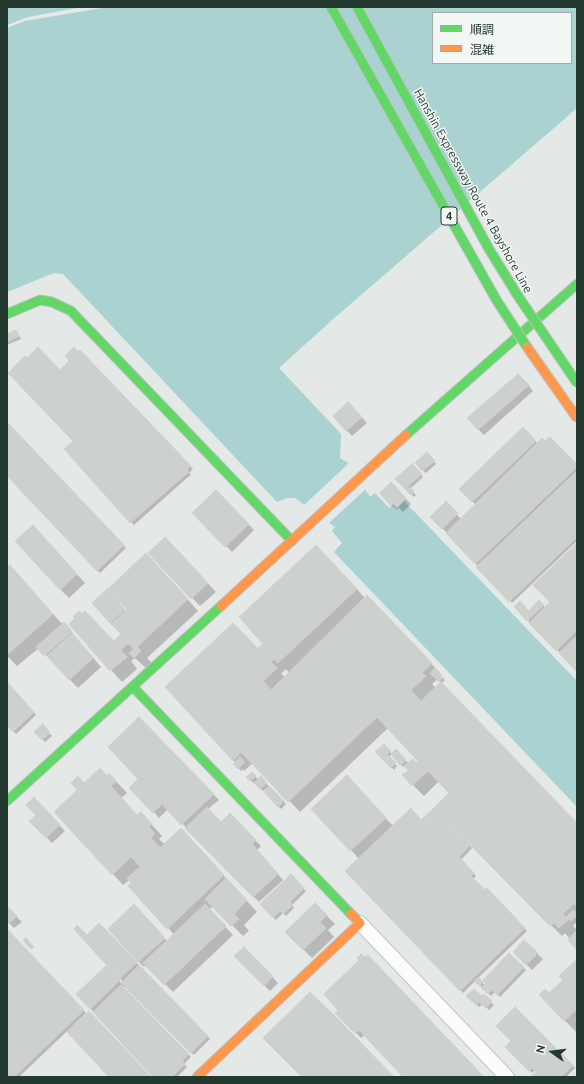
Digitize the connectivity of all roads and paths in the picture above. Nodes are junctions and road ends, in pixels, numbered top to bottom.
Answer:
1 (331, 7) edge
2 (357, 7) edge
3 (577, 284) edge
4 (7, 314) edge
5 (577, 383) edge
6 (577, 418) edge
7 (292, 541) junction
8 (133, 687) junction
9 (7, 801) edge
10 (360, 923) junction
11 (197, 1077) edge
12 (507, 1077) edge

1 - 6 main road, 4, bridge
2 - 5 main road, Hanshin Expressway Route 4 Bayshore Line / 4, bridge
3 - 7 main road
4 - 7 main road
7 - 8 main road
8 - 9 main road
8 - 10 main road
10 - 11 main road
10 - 12 street

